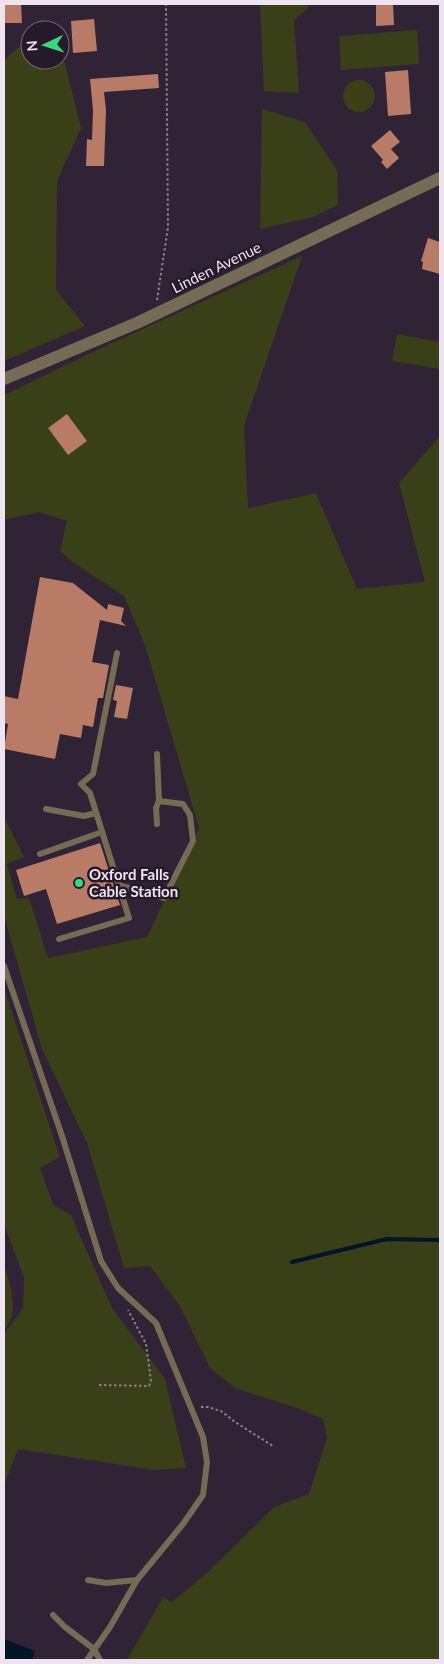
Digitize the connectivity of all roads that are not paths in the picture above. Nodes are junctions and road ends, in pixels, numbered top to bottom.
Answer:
1 (440, 178) edge
2 (4, 379) edge
3 (117, 653) dead end
4 (157, 754) dead end
5 (158, 801) junction
6 (46, 809) dead end
7 (96, 813) junction
8 (157, 824) dead end
9 (102, 832) junction
10 (40, 854) dead end
11 (118, 884) junction
12 (59, 939) dead end
13 (4, 966) edge
14 (88, 1580) dead end
15 (137, 1580) junction
16 (53, 1615) dead end
17 (94, 1649) junction
18 (87, 1660) edge
19 (100, 1660) edge

1 - 2 street, Linden Avenue
3 - 7 lane
4 - 5 lane
5 - 8 lane
5 - 11 lane
6 - 7 lane
7 - 9 lane
9 - 10 lane
9 - 11 lane
11 - 12 lane
13 - 15 lane
14 - 15 lane
15 - 17 lane
16 - 17 lane
17 - 18 lane
17 - 19 lane

